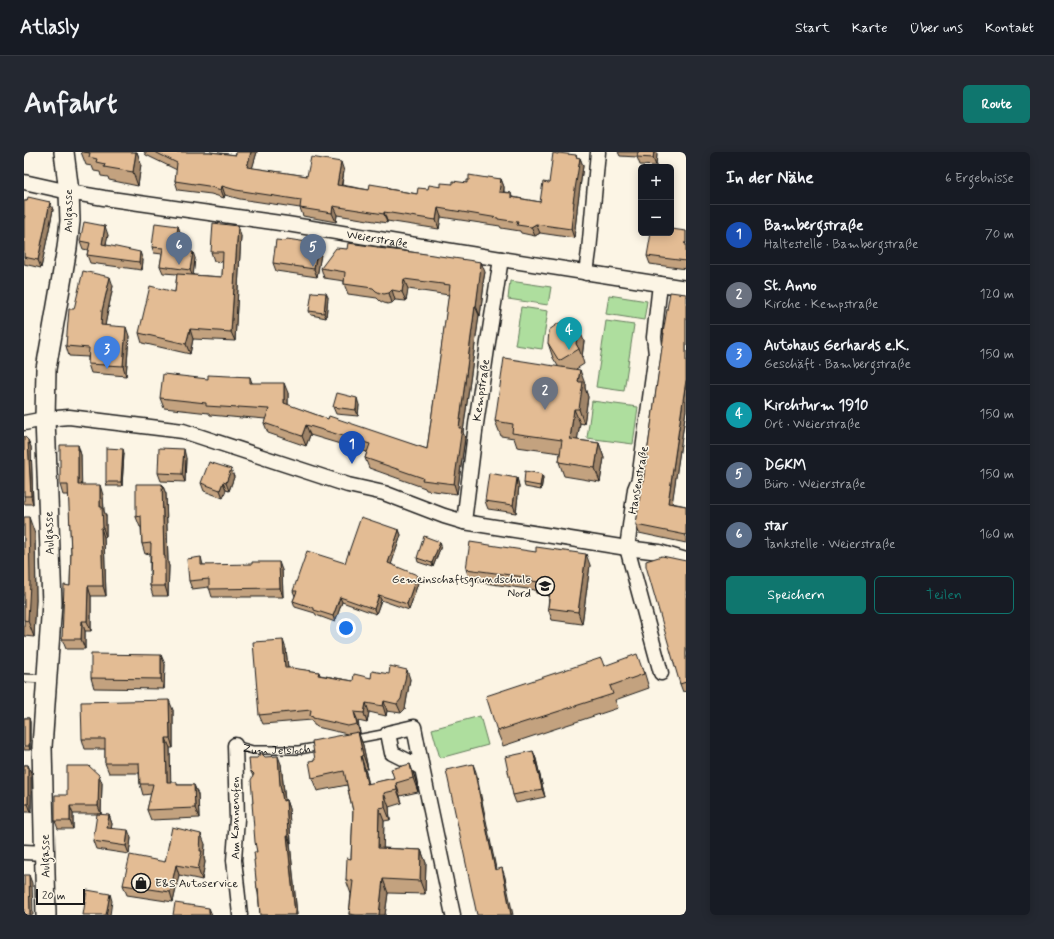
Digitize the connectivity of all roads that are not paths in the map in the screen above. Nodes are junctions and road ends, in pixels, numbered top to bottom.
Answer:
1 (64, 152) edge
2 (598, 152) edge
3 (24, 182) edge
4 (69, 192) junction
5 (501, 259) junction
6 (586, 273) junction
7 (660, 284) junction
8 (686, 288) edge
9 (45, 419) junction
10 (24, 423) edge
11 (464, 522) junction
12 (627, 548) junction
13 (686, 560) edge
14 (661, 673) dead end
15 (24, 678) edge
16 (47, 679) junction
17 (388, 732) junction
18 (344, 741) edge
19 (329, 744) edge
20 (235, 745) joint
21 (422, 768) junction
22 (24, 852) edge
23 (45, 853) junction
24 (46, 915) edge
25 (240, 915) edge
26 (453, 915) edge

1 - 4 main road, Aulgasse
2 - 6 street
3 - 4 street, Weierstraße
4 - 5 street, Weierstraße
4 - 9 main road, Aulgasse
5 - 6 street, Weierstraße
5 - 11 street, Kempstraße
6 - 7 street, Weierstraße
7 - 8 street, Weierstraße
7 - 12 street, Hansenstraße
9 - 10 street
9 - 11 street
9 - 16 main road, Aulgasse
11 - 12 street
12 - 13 street
12 - 14 street, Hansenstraße
15 - 16 lane
16 - 23 main road, Aulgasse
17 - 18 lane
17 - 21 street
17 - 21 street
19 - 20 lane, Zum Jelsloch
20 - 25 street, Am Kannenofen
21 - 26 street
22 - 23 street
23 - 24 main road, Aulgasse

